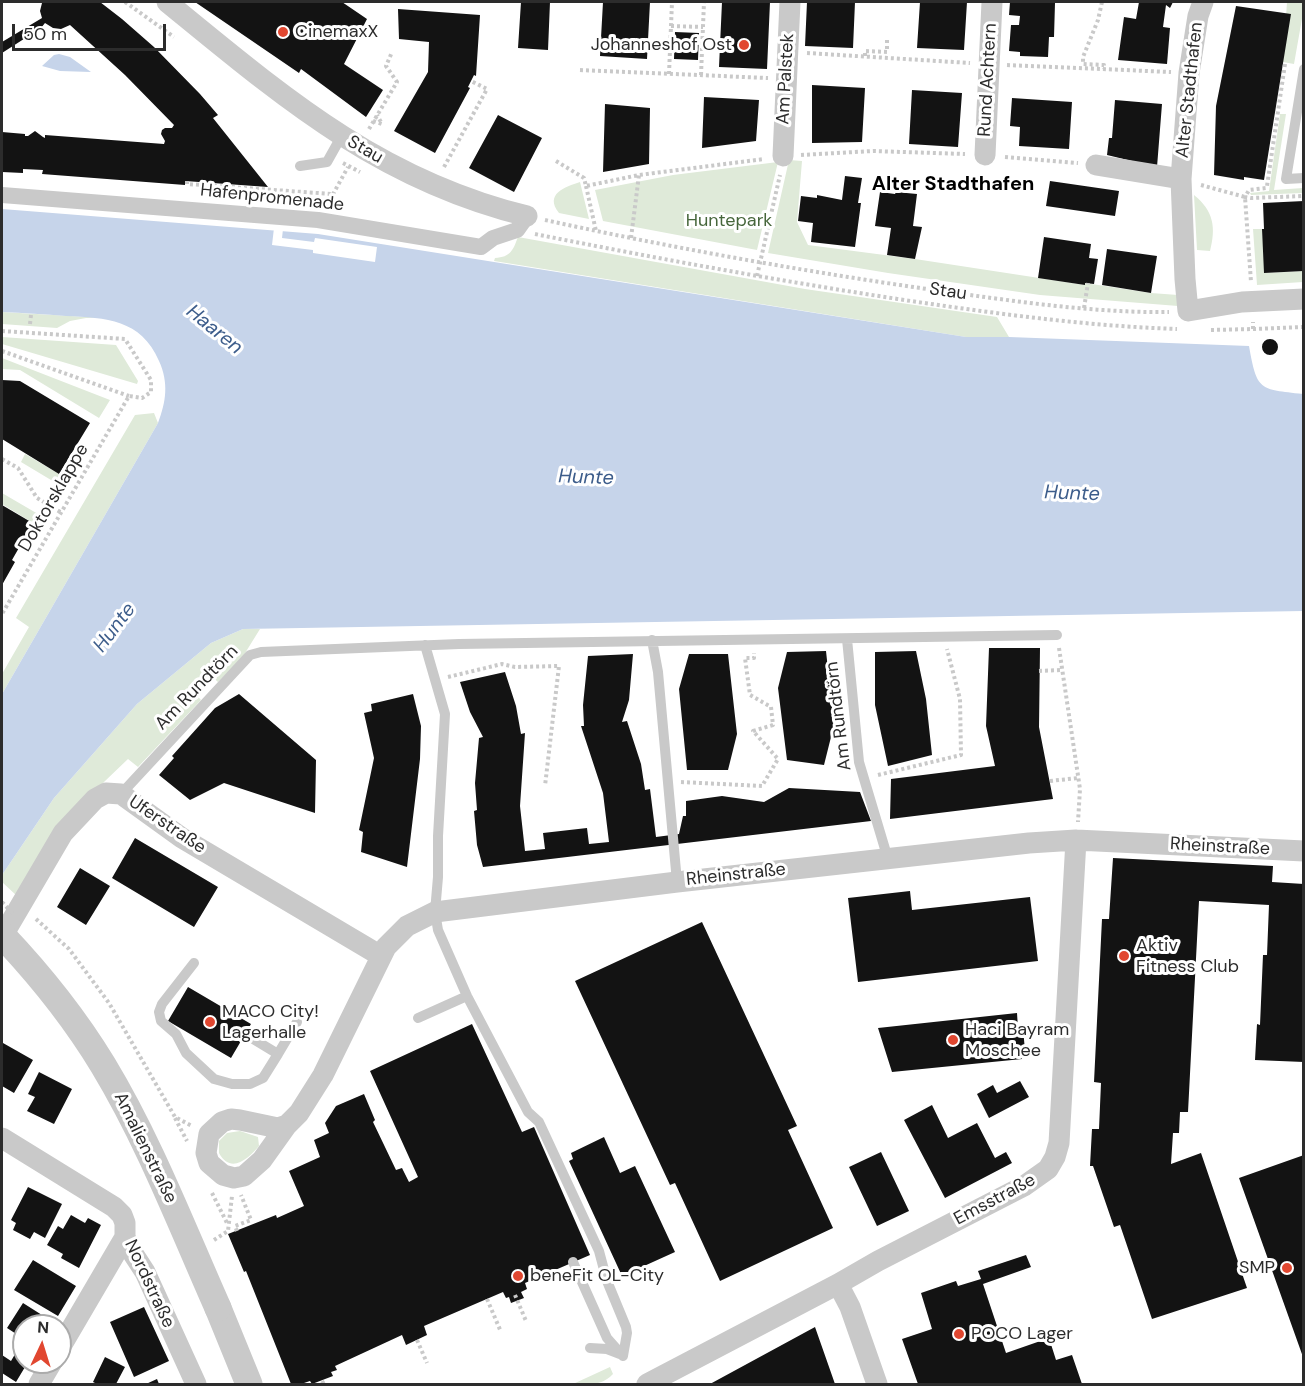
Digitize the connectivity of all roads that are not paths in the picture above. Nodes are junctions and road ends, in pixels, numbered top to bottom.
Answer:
1 (167, 2) edge
2 (790, 2) edge
3 (992, 2) edge
4 (1203, 2) edge
5 (1304, 69) edge
6 (1299, 129) edge
7 (350, 142) junction
8 (985, 155) road end
9 (783, 156) road end
10 (1096, 165) road end
11 (300, 166) dead end
12 (1304, 178) edge
13 (1181, 179) junction
14 (2, 195) edge
15 (522, 223) joint
16 (1304, 298) edge
17 (1057, 635) road end
18 (847, 639) junction
19 (652, 640) junction
20 (425, 645) junction
21 (121, 794) junction
22 (1076, 840) junction
23 (1300, 849) edge
24 (888, 858) junction
25 (677, 882) junction
26 (435, 912) junction
27 (2, 936) edge
28 (381, 956) junction
29 (194, 963) dead end
30 (467, 996) junction
31 (418, 1018) dead end
32 (297, 1022) dead end
33 (245, 1034) dead end
34 (278, 1054) junction
35 (287, 1125) junction
36 (2, 1138) edge
37 (125, 1237) junction
38 (573, 1262) dead end
39 (838, 1284) junction
40 (72, 1328) edge
41 (590, 1348) dead end
42 (622, 1356) junction
43 (196, 1384) edge
44 (249, 1384) edge
45 (647, 1384) edge
46 (877, 1384) edge

1 - 7 street, Stau
2 - 9 street, Am Palstek
3 - 8 street, Rund Achtern
4 - 13 street, Alter Stadthafen
5 - 6 lane
6 - 12 lane
7 - 11 lane
7 - 15 street, Stau
10 - 13 street, Alter Stadthafen
13 - 16 street, Alter Stadthafen
14 - 15 street, Hafenpromenade
17 - 18 lane, Am Rundtörn
18 - 19 lane, Am Rundtörn
18 - 24 lane, Am Rundtörn
19 - 20 lane, Am Rundtörn
19 - 25 lane
20 - 21 lane, Am Rundtörn
20 - 26 lane
21 - 27 street, Uferstraße
21 - 28 street, Uferstraße
22 - 23 street, Rheinstraße
22 - 24 street, Rheinstraße
22 - 39 street, Emsstraße
24 - 25 street, Rheinstraße
25 - 26 street, Rheinstraße
26 - 28 street, Rheinstraße
26 - 30 lane
27 - 44 street, Amalienstraße, bridge
28 - 35 street, Rheinstraße
29 - 34 lane
30 - 31 lane
30 - 42 lane
32 - 34 lane
33 - 34 lane
35 - 35 street, Rheinstraße
36 - 37 street, Nordstraße
37 - 40 street
37 - 43 street, Nordstraße
38 - 42 lane
39 - 45 street, Emsstraße
39 - 46 street
41 - 42 lane

